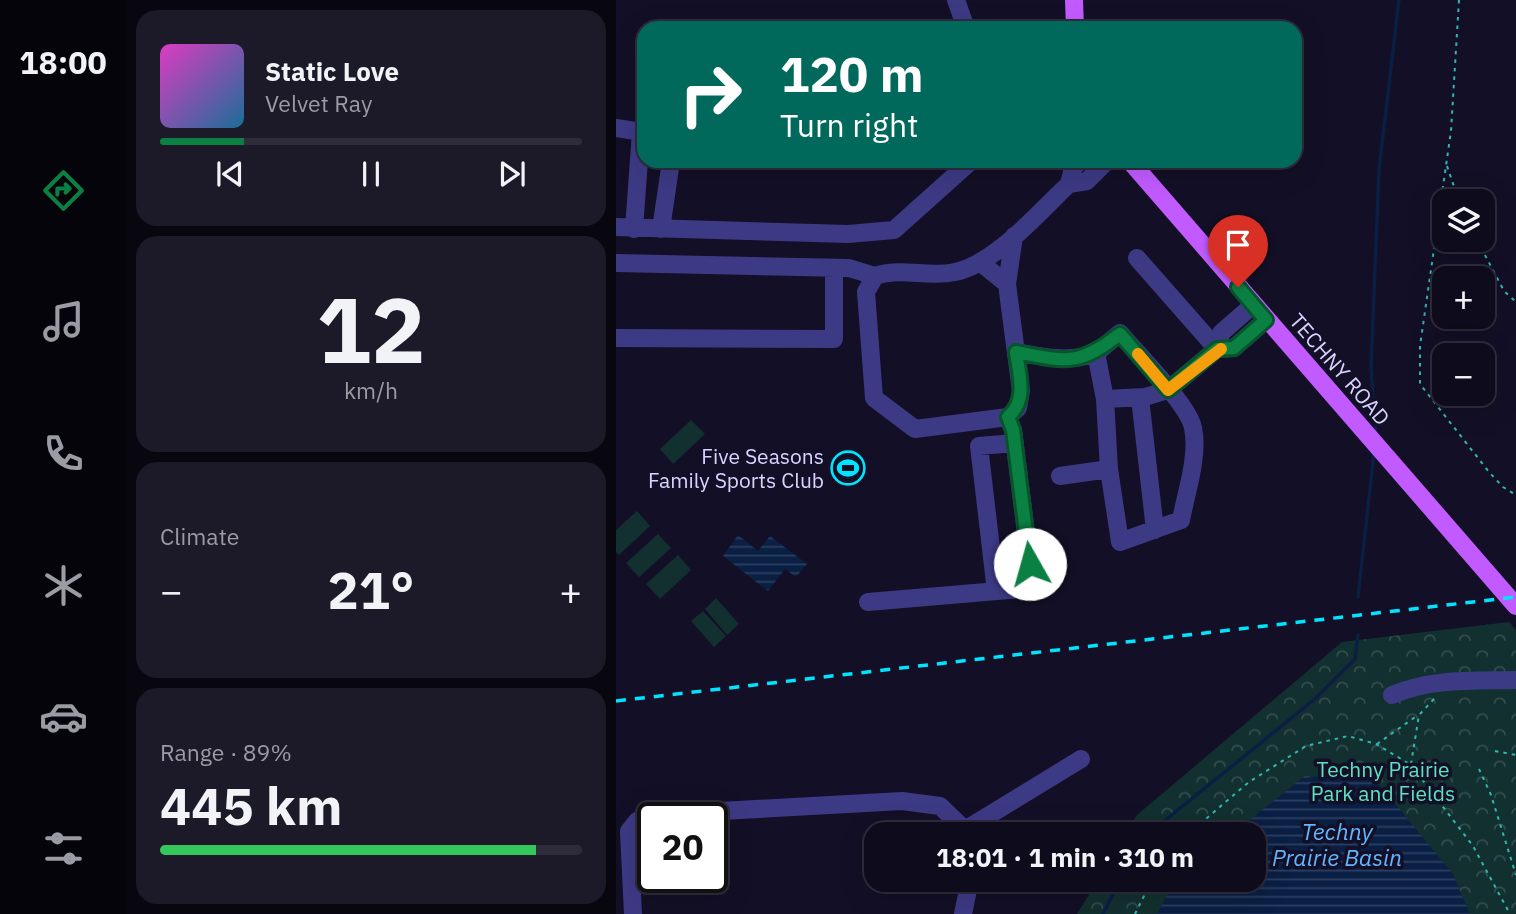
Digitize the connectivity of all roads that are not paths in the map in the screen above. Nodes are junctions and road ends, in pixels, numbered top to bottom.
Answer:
1 (956, 0) edge
2 (1074, 0) edge
3 (964, 21) edge
4 (1075, 21) edge
5 (617, 131) edge
6 (637, 132) edge
7 (639, 168) edge
8 (670, 168) edge
9 (963, 168) edge
10 (1073, 168) edge
11 (1100, 168) edge
12 (1136, 168) edge
13 (1069, 184) junction
14 (616, 227) edge
15 (635, 229) junction
16 (661, 229) junction
17 (1014, 236) junction
18 (1136, 258) dead end
19 (616, 262) edge
20 (981, 263) junction
21 (834, 268) junction
22 (875, 276) junction
23 (1007, 284) junction
24 (1254, 305) junction
25 (1266, 320) junction
26 (616, 338) edge
27 (1217, 349) junction
28 (1016, 352) junction
29 (1096, 353) junction
30 (1168, 390) junction
31 (1140, 398) junction
32 (1105, 399) junction
33 (1008, 417) junction
34 (1015, 443) junction
35 (1109, 469) junction
36 (1060, 476) dead end
37 (1155, 530) junction
38 (996, 591) junction
39 (868, 602) dead end
40 (1516, 606) edge
41 (1516, 680) edge
42 (1392, 695) dead end
43 (1081, 759) dead end
44 (955, 822) edge
45 (982, 822) edge
46 (968, 892) edge
47 (633, 914) edge
48 (963, 914) edge

1 - 3 street
2 - 4 main road
5 - 6 street
7 - 15 street
8 - 16 street
9 - 16 street
10 - 13 street
11 - 13 street
12 - 24 main road, TECHNY ROAD
13 - 17 street
14 - 15 street
15 - 16 street
17 - 20 street
17 - 23 street
18 - 27 street
19 - 21 street
20 - 22 street
20 - 23 street
21 - 22 street
21 - 26 street
22 - 33 street
23 - 28 street
24 - 25 main road, TECHNY ROAD
24 - 27 street
25 - 27 street
25 - 40 main road, TECHNY ROAD
27 - 30 street
28 - 29 street
28 - 33 street
29 - 30 street
29 - 32 street
30 - 31 street
30 - 37 street
31 - 32 street
31 - 37 street
32 - 35 street
33 - 34 street
34 - 38 street
34 - 38 street
35 - 36 street
35 - 37 street
38 - 39 street
41 - 42 street
43 - 45 street
44 - 47 street
46 - 48 street

